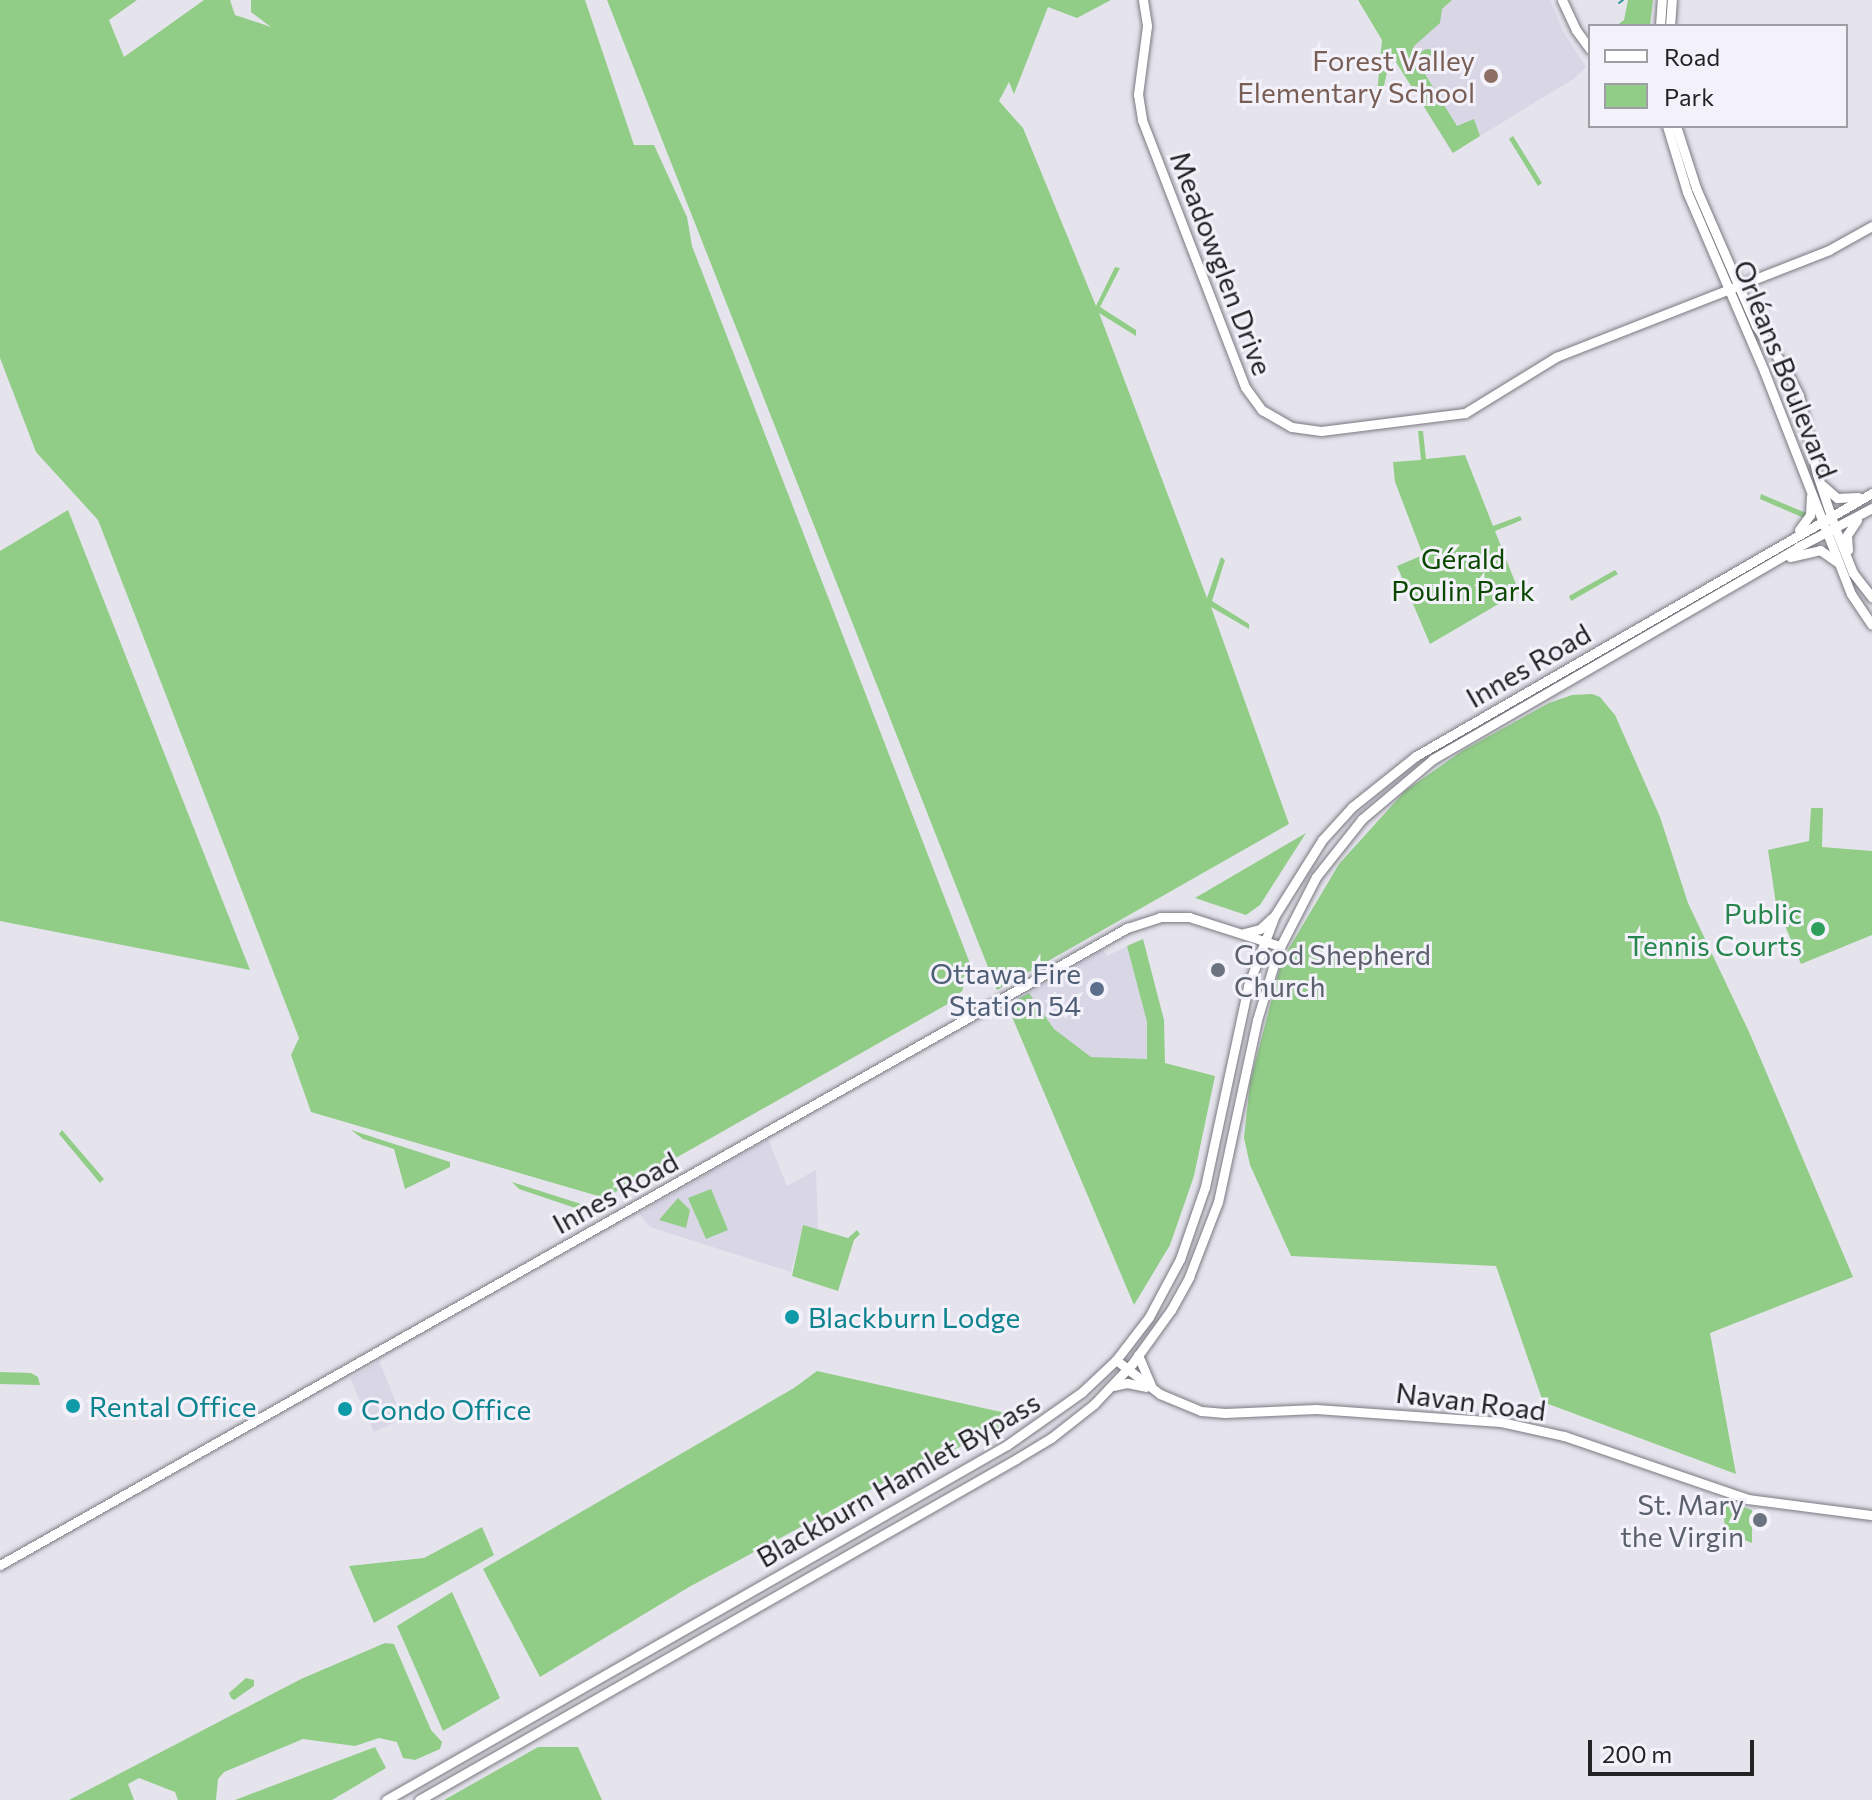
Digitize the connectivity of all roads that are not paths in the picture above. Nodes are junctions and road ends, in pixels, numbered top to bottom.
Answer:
1 (1143, 0) edge
2 (1562, 0) edge
3 (1662, 0) edge
4 (1672, 0) edge
5 (1660, 24) edge
6 (1670, 24) edge
7 (1588, 46) edge
8 (1668, 128) edge
9 (1677, 128) edge
10 (1872, 226) edge
11 (1734, 287) junction
12 (1814, 483) junction
13 (1872, 492) edge
14 (1871, 509) edge
15 (1827, 517) junction
16 (1831, 529) junction
17 (1790, 539) junction
18 (1838, 563) junction
19 (1761, 569) junction
20 (1853, 573) junction
21 (1872, 597) edge
22 (1872, 625) edge
23 (1275, 915) junction
24 (1244, 933) junction
25 (1265, 941) junction
26 (1280, 946) junction
27 (1256, 963) junction
28 (1138, 1355) junction
29 (1116, 1360) junction
30 (1128, 1369) junction
31 (1111, 1387) junction
32 (1153, 1389) junction
33 (1872, 1515) edge
34 (0, 1565) edge
35 (386, 1800) edge
36 (419, 1800) edge

1 - 11 main road, Meadowglen Drive
2 - 7 main road
3 - 5 main road
4 - 6 main road
8 - 11 main road, Orléans Boulevard
9 - 11 main road, Orléans Boulevard
10 - 11 main road, Meadowglen Drive
11 - 12 main road, Orléans Boulevard
11 - 12 main road, Orléans Boulevard
12 - 13 main road
12 - 15 main road, Orléans Boulevard
12 - 17 main road
13 - 15 main road, Innes Road
14 - 16 main road, Innes Road
14 - 20 main road
15 - 16 main road, Orléans Boulevard
15 - 17 main road, Innes Road
16 - 18 main road, Orléans Boulevard
16 - 19 main road, Innes Road
16 - 20 main road, Orléans Boulevard
17 - 23 main road, Innes Road
18 - 19 main road
18 - 22 main road, Orléans Boulevard
19 - 26 main road, Innes Road
20 - 21 main road, Orléans Boulevard
23 - 24 main road
23 - 25 main road, Innes Road
24 - 25 main road, Innes Road
24 - 27 main road
24 - 34 main road, Innes Road
25 - 26 main road, Innes Road
25 - 27 main road, Blackburn Hamlet Bypass
26 - 28 main road, Blackburn Hamlet Bypass
27 - 29 main road, Blackburn Hamlet Bypass
28 - 30 main road, Blackburn Hamlet Bypass
28 - 32 main road
29 - 30 main road, Navan Road
29 - 35 main road, Blackburn Hamlet Bypass
30 - 31 main road, Blackburn Hamlet Bypass
30 - 32 main road, Navan Road
31 - 32 main road
31 - 36 main road, Blackburn Hamlet Bypass
32 - 33 main road, Navan Road

